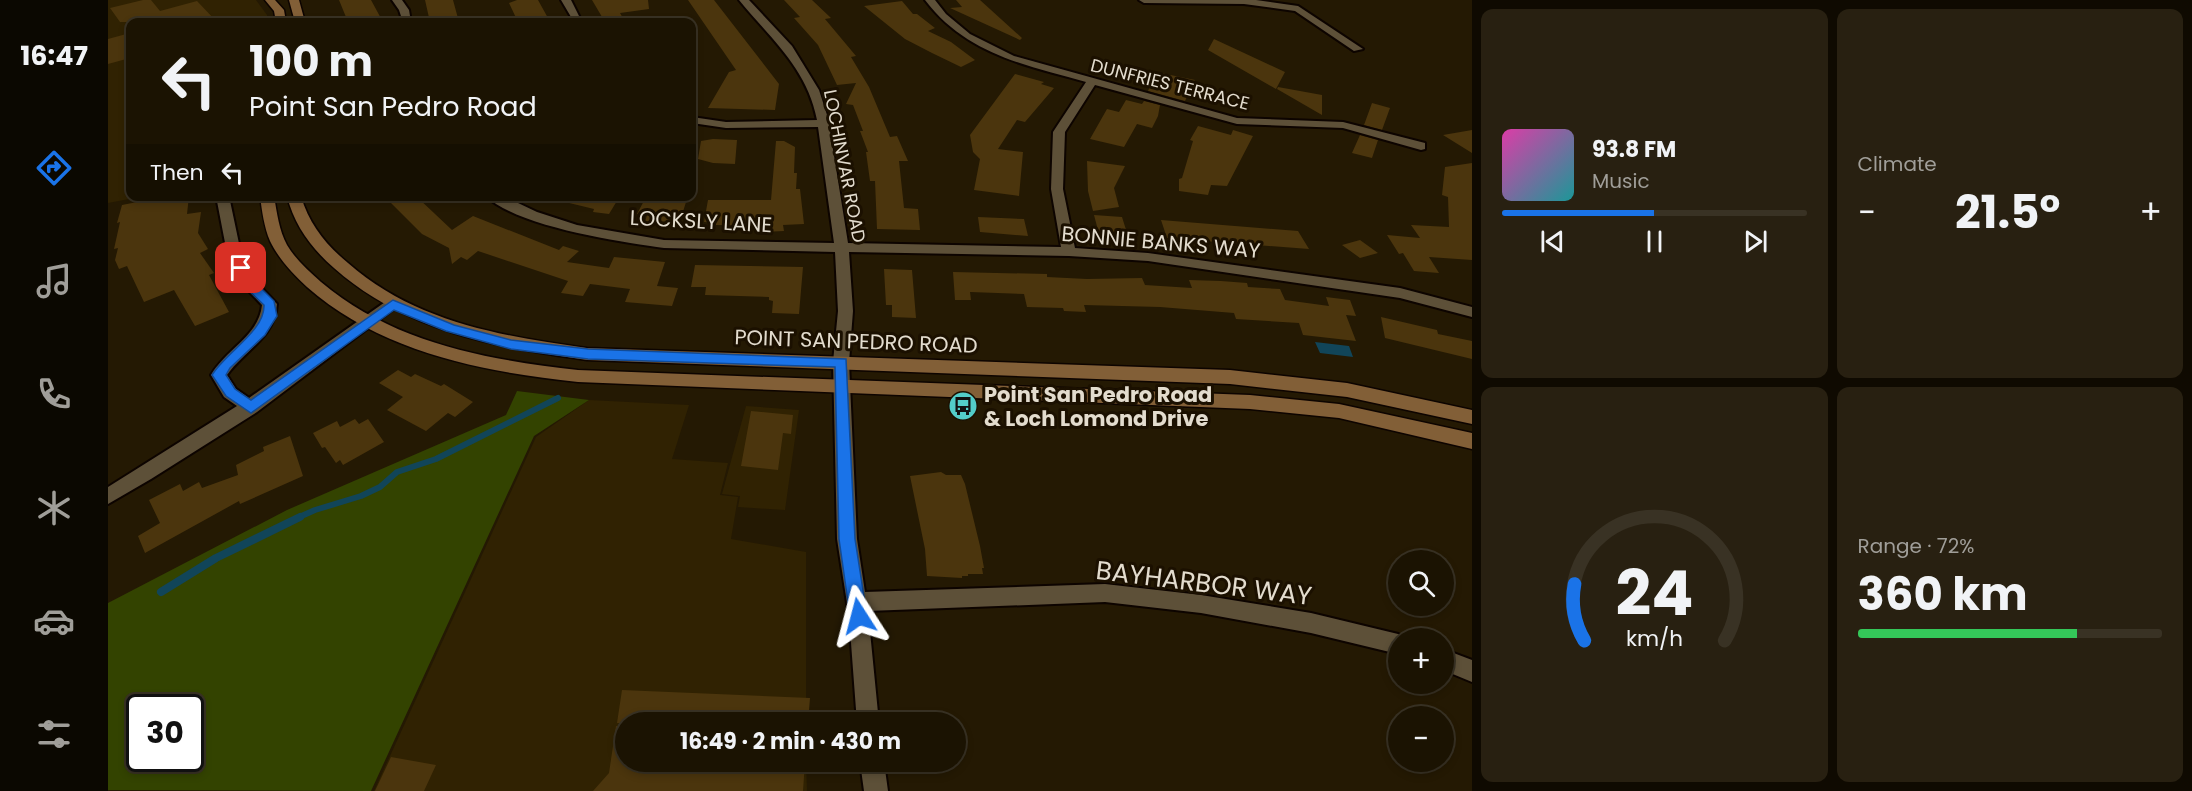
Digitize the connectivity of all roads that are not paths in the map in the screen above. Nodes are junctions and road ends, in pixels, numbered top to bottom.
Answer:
1 (270, 0) edge
2 (294, 0) edge
3 (397, 0) edge
4 (566, 0) edge
5 (744, 0) edge
6 (930, 0) edge
7 (1144, 0) edge
8 (280, 18) edge
9 (299, 18) edge
10 (406, 18) edge
11 (576, 18) edge
12 (1358, 49) dead end
13 (1092, 82) junction
14 (696, 121) edge
15 (822, 123) junction
16 (1421, 146) dead end
17 (223, 201) edge
18 (268, 201) edge
19 (295, 201) edge
20 (502, 201) edge
21 (843, 247) junction
22 (1069, 252) junction
23 (393, 304) junction
24 (1472, 312) edge
25 (369, 322) junction
26 (841, 363) junction
27 (1142, 373) junction
28 (842, 387) junction
29 (1150, 398) junction
30 (251, 407) junction
31 (1472, 417) edge
32 (1472, 441) edge
33 (108, 496) edge
34 (856, 602) junction
35 (1388, 641) edge
36 (1454, 664) edge
37 (1472, 671) edge
38 (867, 712) edge
39 (873, 772) edge
40 (876, 791) edge

1 - 8 main road
2 - 9 main road
3 - 10 street
4 - 11 street
5 - 15 street, LOCHINVAR ROAD
6 - 13 street, DUNFRIES TERRACE
7 - 12 street
13 - 16 street, DUNFRIES TERRACE
13 - 22 street
14 - 15 street
15 - 21 street, LOCHINVAR ROAD
17 - 30 street
18 - 25 main road
19 - 23 main road, POINT SAN PEDRO ROAD
20 - 21 street, LOCKSLY LANE
21 - 22 street, BONNIE BANKS WAY
21 - 26 street, LOCHINVAR ROAD
22 - 24 street, BONNIE BANKS WAY
23 - 25 street
23 - 26 main road, POINT SAN PEDRO ROAD
25 - 28 main road
25 - 30 street
26 - 27 main road, POINT SAN PEDRO ROAD
26 - 28 street, LOCHINVAR ROAD
27 - 29 main road
27 - 31 main road, POINT SAN PEDRO ROAD
28 - 29 main road
28 - 34 street, LOCHINVAR ROAD
29 - 32 main road
30 - 33 street
34 - 35 street, BAYHARBOR WAY
34 - 38 street, LOCHINVAR ROAD
36 - 37 street
39 - 40 street

